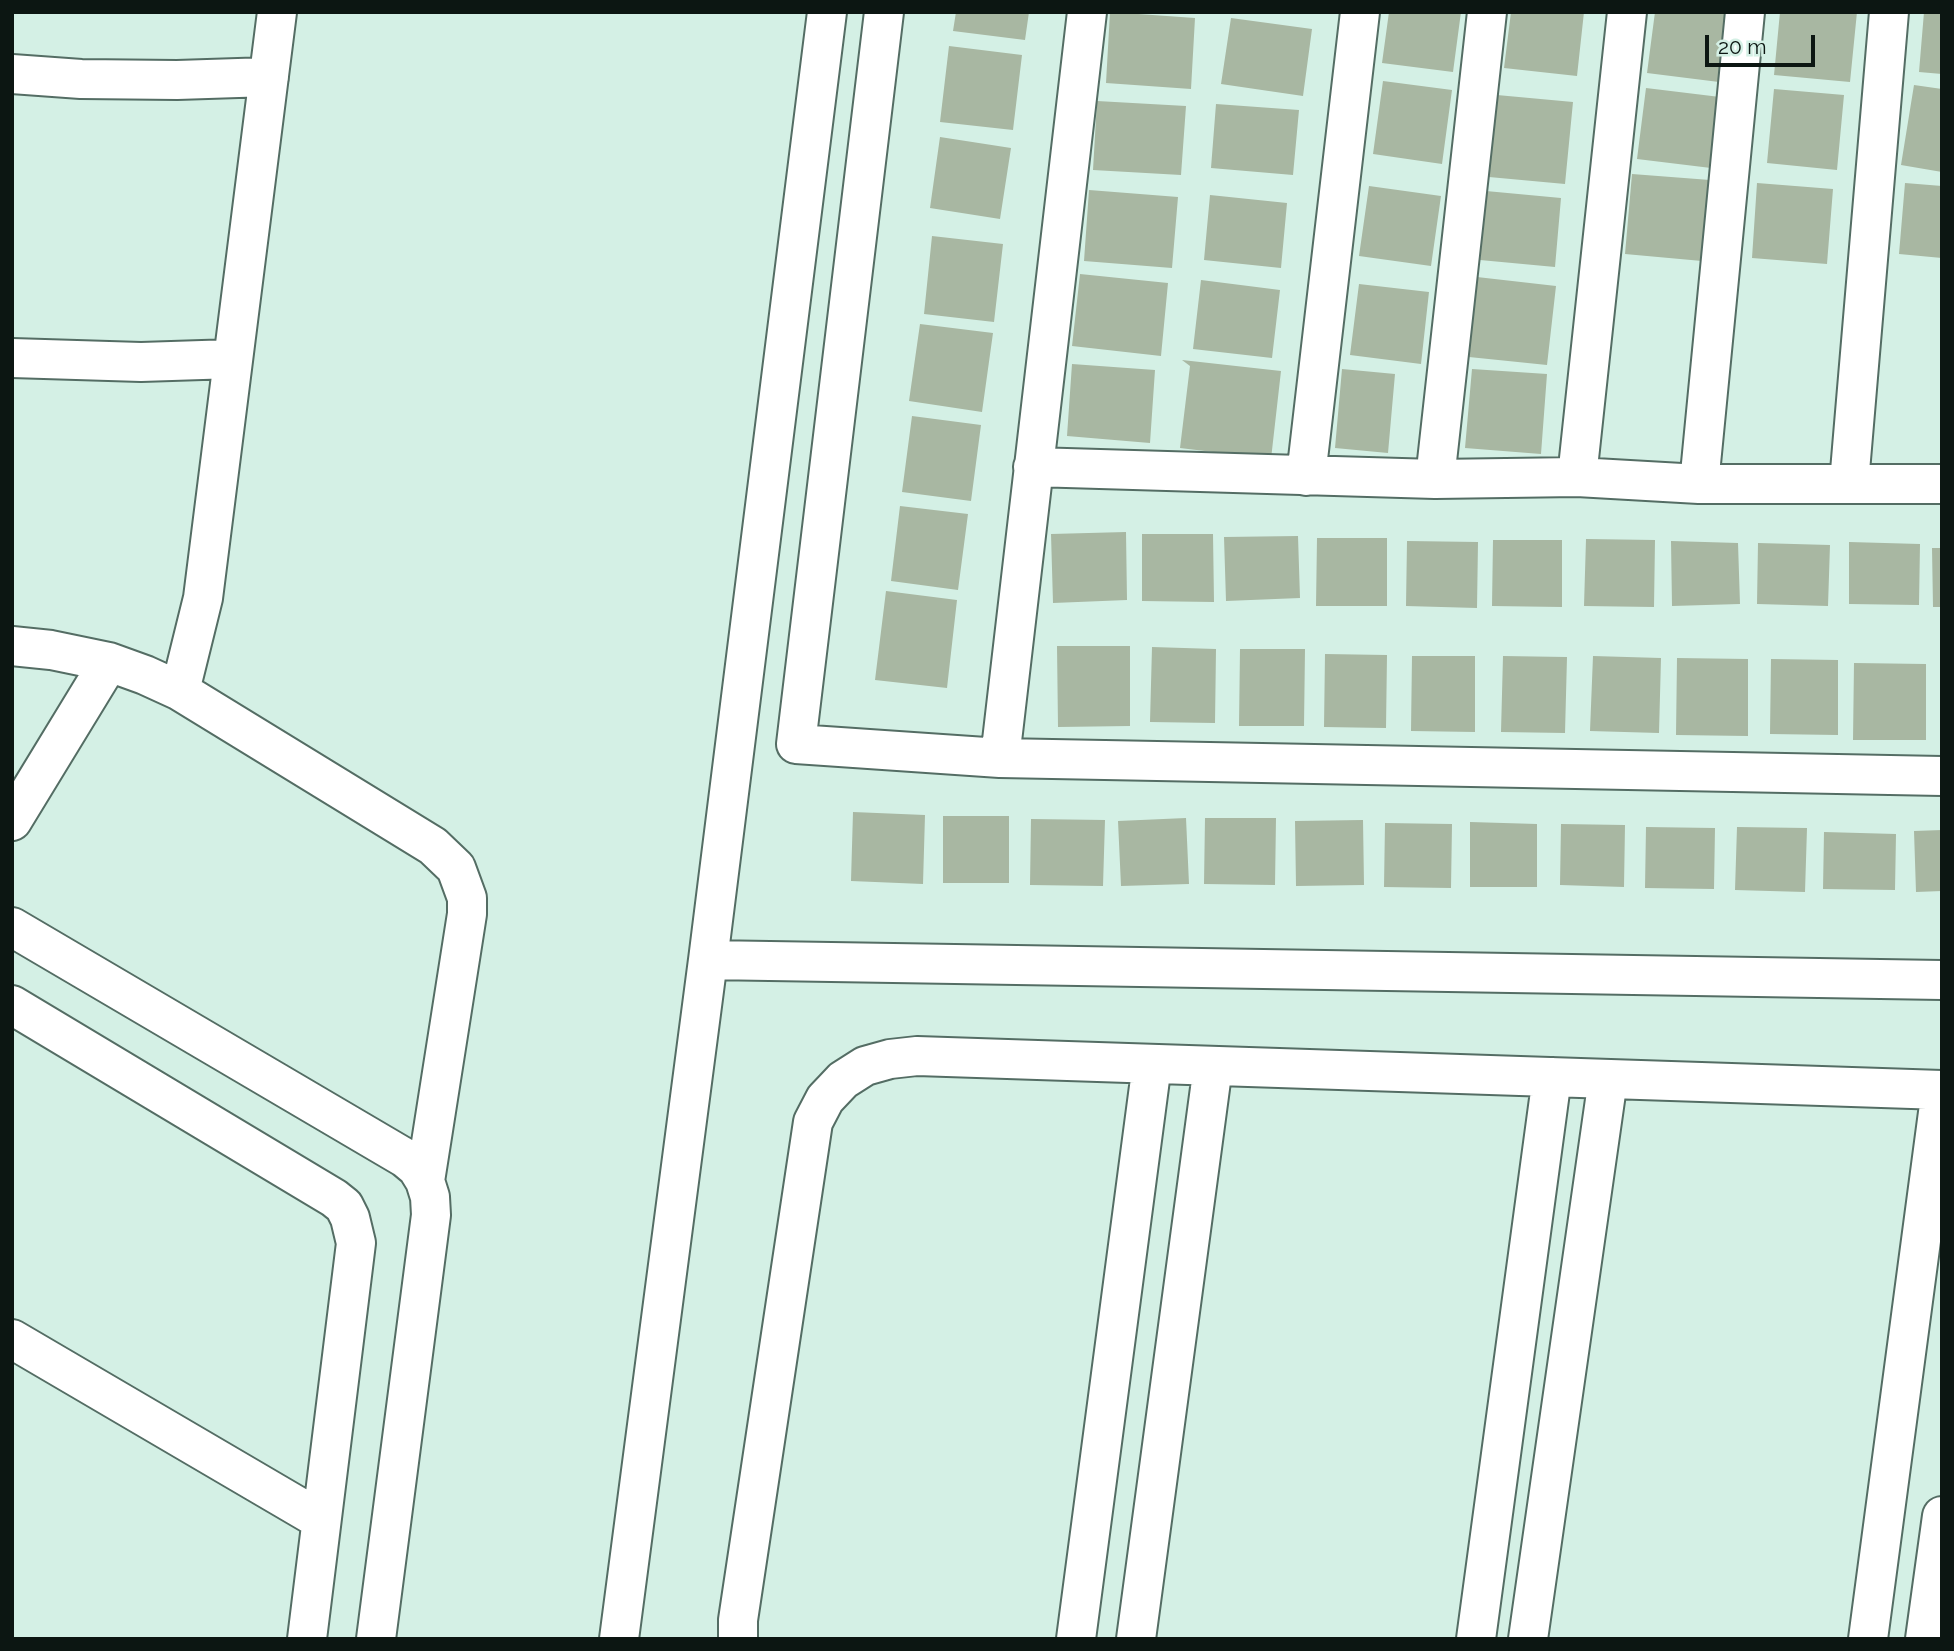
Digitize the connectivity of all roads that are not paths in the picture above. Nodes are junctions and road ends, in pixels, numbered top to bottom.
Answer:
1 (277, 12) edge
2 (827, 12) edge
3 (884, 12) edge
4 (1087, 12) edge
5 (1360, 12) edge
6 (1487, 12) edge
7 (1627, 12) edge
8 (1745, 12) edge
9 (1889, 12) edge
10 (12, 74) edge
11 (269, 77) junction
12 (12, 359) edge
13 (233, 359) junction
14 (1033, 467) junction
15 (1306, 476) junction
16 (1577, 477) junction
17 (1435, 479) junction
18 (1849, 483) junction
19 (1699, 484) junction
20 (1942, 484) edge
21 (12, 646) edge
22 (109, 662) junction
23 (180, 691) junction
24 (1000, 758) junction
25 (1942, 776) edge
26 (12, 821) edge
27 (12, 927) edge
28 (708, 960) junction
29 (1942, 981) edge
30 (15, 1012) edge
31 (1152, 1064) junction
32 (1213, 1066) junction
33 (1552, 1077) junction
34 (1608, 1079) junction
35 (1941, 1090) edge
36 (425, 1181) junction
37 (12, 1339) edge
38 (1942, 1516) edge
39 (321, 1520) junction
40 (307, 1639) edge
41 (376, 1639) edge
42 (619, 1639) edge
43 (738, 1639) edge
44 (1076, 1639) edge
45 (1136, 1639) edge
46 (1476, 1639) edge
47 (1528, 1639) edge
48 (1868, 1639) edge
49 (1924, 1639) edge

1 - 11 street
2 - 28 street
3 - 24 street
4 - 14 street
5 - 15 street
6 - 17 street
7 - 16 street
8 - 19 street
9 - 18 street
10 - 11 street
11 - 13 street
12 - 13 street
13 - 23 street
14 - 15 street
14 - 24 street
15 - 17 street
16 - 17 street
16 - 19 street
18 - 19 street
18 - 20 street
21 - 22 street
22 - 23 street
22 - 26 street
23 - 36 street
24 - 25 street
27 - 36 street
28 - 29 street
28 - 42 street
30 - 39 street
31 - 32 street
31 - 43 street
31 - 44 street
32 - 33 street
32 - 45 street
33 - 34 street
33 - 46 street
34 - 35 street
34 - 47 street
35 - 48 street
36 - 41 street
37 - 39 street
38 - 49 street
39 - 40 street

